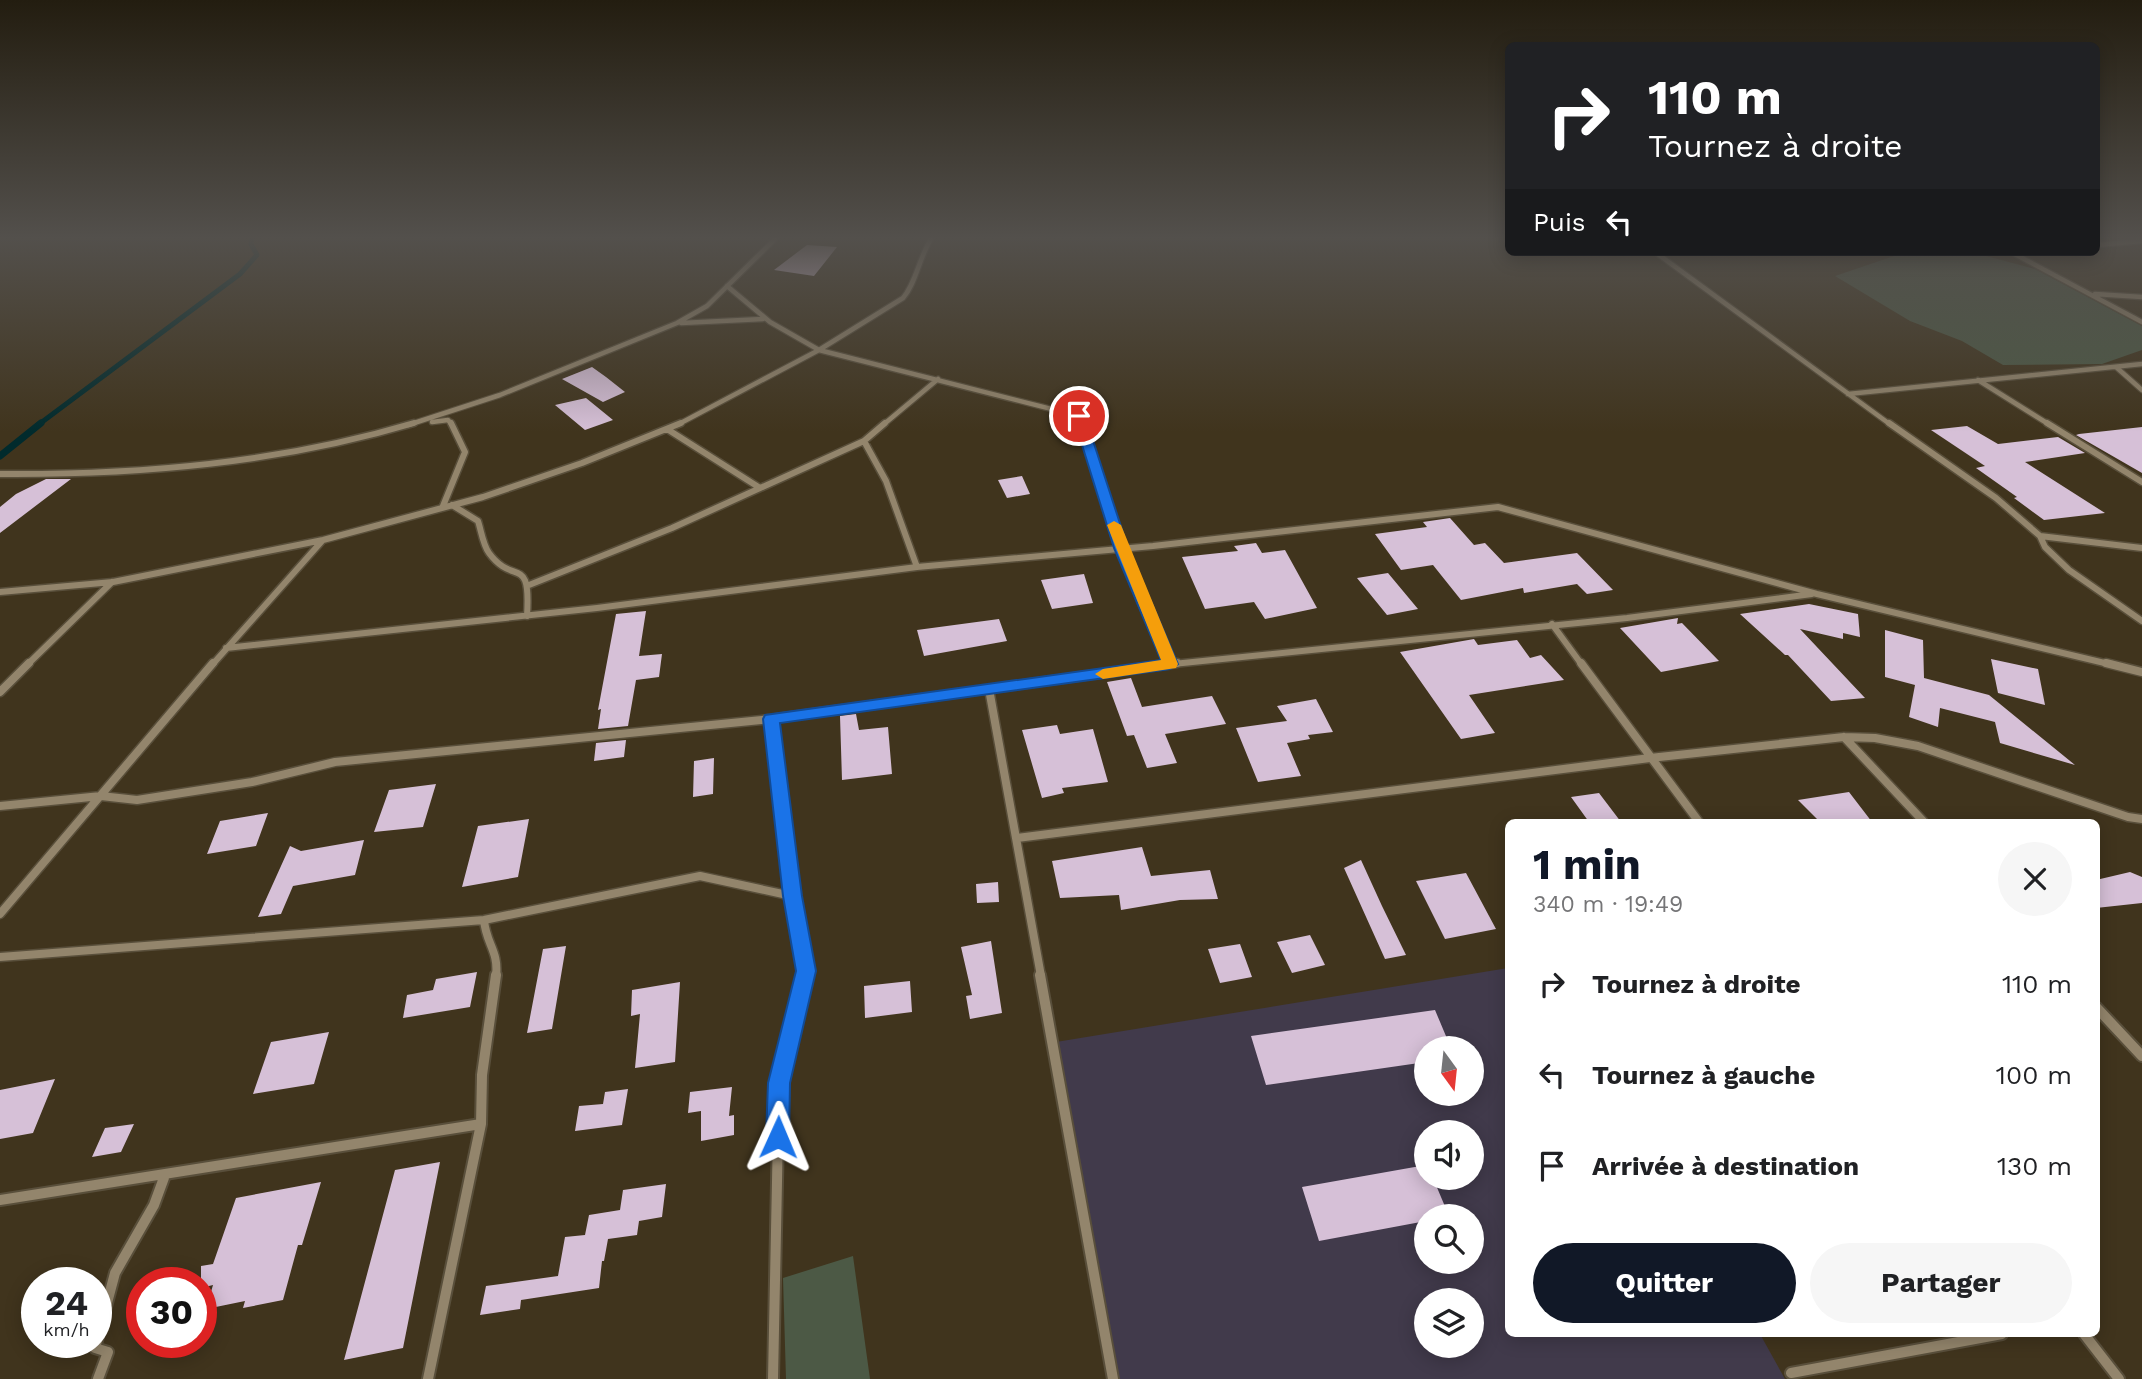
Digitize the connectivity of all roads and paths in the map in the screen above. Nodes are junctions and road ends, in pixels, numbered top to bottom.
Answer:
1 (709, 303) edge
2 (746, 303) edge
3 (894, 303) edge
4 (1724, 303) edge
5 (2108, 303) edge
6 (764, 319) junction
7 (2142, 321) edge
8 (677, 324) junction
9 (819, 350) junction
10 (2142, 364) edge
11 (2116, 367) junction
12 (938, 379) junction
13 (1977, 379) junction
14 (2142, 390) edge
15 (1847, 394) junction
16 (414, 424) junction
17 (667, 429) junction
18 (864, 441) junction
19 (0, 474) edge
20 (2142, 482) edge
21 (760, 488) junction
22 (451, 504) junction
23 (443, 506) junction
24 (2040, 536) junction
25 (323, 540) junction
26 (1121, 548) junction
27 (2142, 548) edge
28 (917, 567) junction
29 (113, 582) junction
30 (529, 584) junction
31 (0, 592) edge
32 (1817, 594) junction
33 (527, 616) junction
34 (2142, 621) edge
35 (1552, 624) junction
36 (226, 648) junction
37 (1170, 664) junction
38 (2142, 672) edge
39 (989, 689) junction
40 (0, 692) edge
41 (771, 719) junction
42 (1844, 737) junction
43 (1650, 758) junction
44 (101, 796) junction
45 (0, 806) edge
46 (1697, 819) edge
47 (1921, 819) edge
48 (2142, 819) edge
49 (1017, 838) junction
50 (792, 896) junction
51 (0, 914) edge
52 (484, 920) junction
53 (0, 957) edge
54 (2100, 1011) edge
55 (2142, 1056) edge
56 (481, 1124) junction
57 (165, 1175) junction
58 (0, 1200) edge
59 (1986, 1337) edge
60 (2086, 1337) edge
61 (1791, 1373) dead end
62 (98, 1379) edge
63 (428, 1379) edge
64 (773, 1379) edge
65 (1113, 1379) edge
66 (2119, 1379) edge

1 - 8 street
2 - 6 street
3 - 9 street
4 - 15 street
5 - 7 street
6 - 8 street
6 - 9 street
8 - 16 street
9 - 12 street
9 - 17 street
10 - 11 street
11 - 13 street
11 - 14 street
12 - 18 street
12 - 26 street
13 - 15 street
13 - 20 street
15 - 24 street
16 - 19 street
16 - 23 street
17 - 21 street
17 - 22 street
18 - 21 street
18 - 28 street
21 - 30 street
22 - 23 street
22 - 30 street
23 - 25 street
24 - 27 street
24 - 34 street
25 - 29 street
25 - 36 street
26 - 28 street
26 - 32 street
26 - 37 street
28 - 33 street
29 - 31 street
29 - 40 street
30 - 33 street
32 - 35 street
32 - 38 street
33 - 36 street
35 - 37 street
35 - 43 street
36 - 44 street
37 - 39 street
39 - 41 street
39 - 49 street
41 - 44 street
41 - 50 street
42 - 43 street
42 - 47 street
42 - 48 street
43 - 46 street
43 - 49 street
44 - 45 street
44 - 51 street
49 - 65 street
50 - 52 street
50 - 64 street
52 - 53 street
52 - 56 street
54 - 55 street
56 - 57 street
56 - 63 street
57 - 58 street
57 - 62 street
59 - 61 street
60 - 66 street

